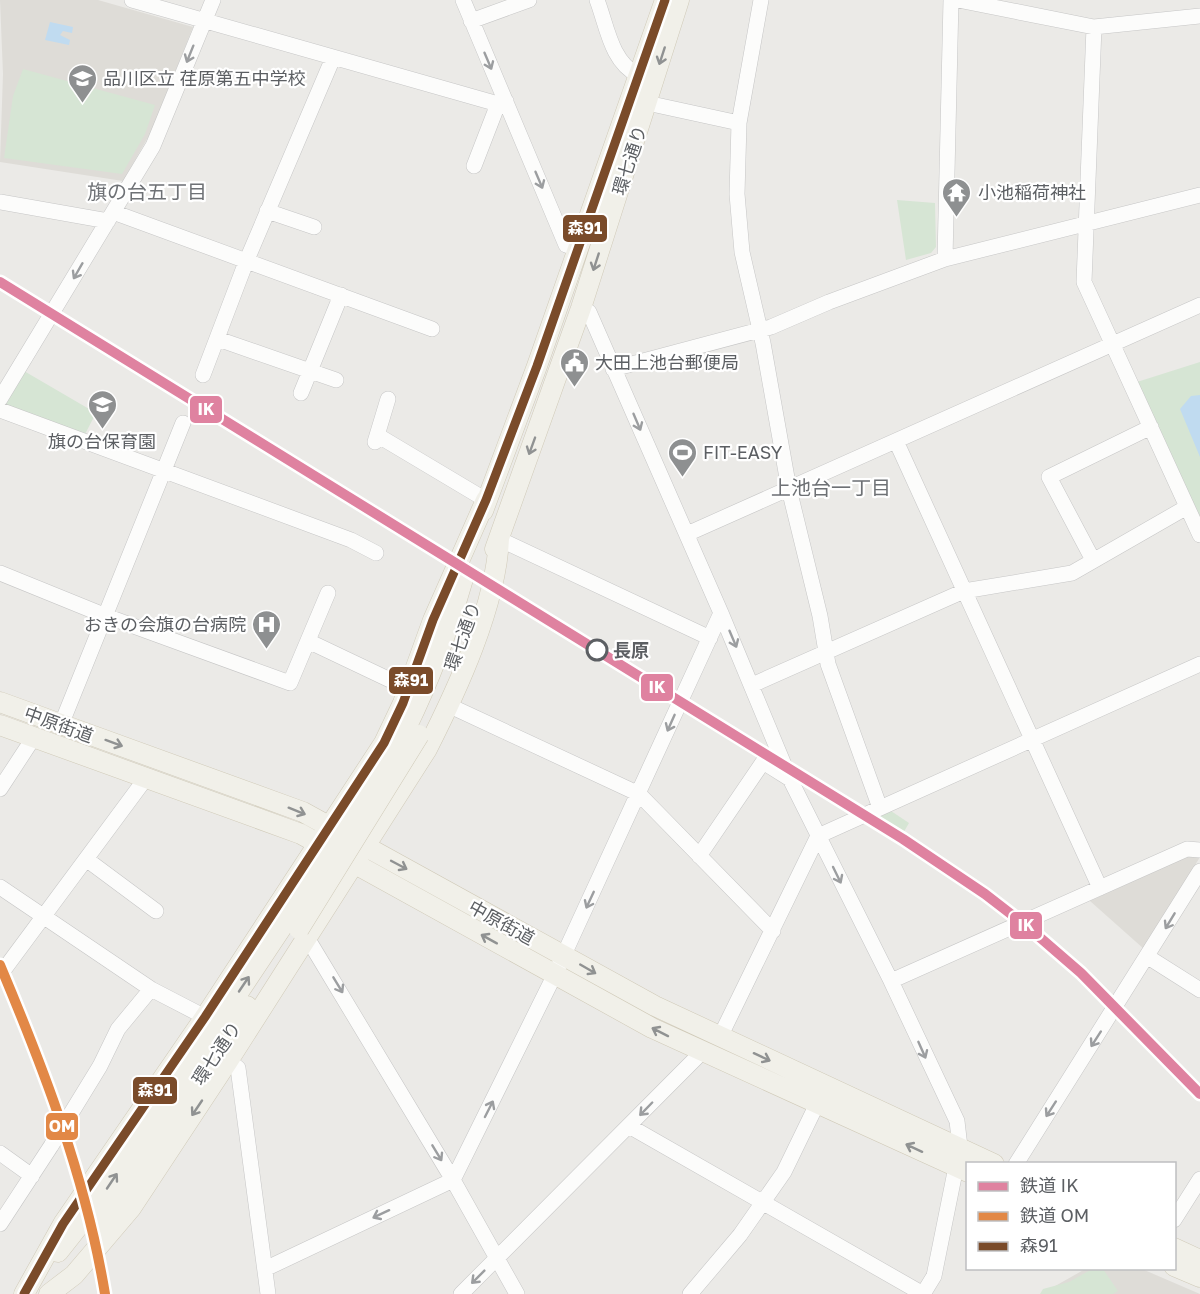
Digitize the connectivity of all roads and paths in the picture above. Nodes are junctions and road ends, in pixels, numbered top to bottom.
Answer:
1 (132, 0) edge
2 (213, 0) edge
3 (463, 0) edge
4 (529, 0) edge
5 (597, 0) edge
6 (665, 0) edge
7 (679, 0) edge
8 (761, 0) edge
9 (951, 0) edge
10 (958, 0) edge
11 (1200, 16) edge
12 (204, 20) junction
13 (471, 21) junction
14 (1094, 27) junction
15 (333, 58) junction
16 (638, 75) junction
17 (502, 103) junction
18 (647, 103) junction
19 (739, 123) junction
20 (474, 166) dead end
21 (1200, 195) edge
22 (0, 202) edge
23 (267, 211) junction
24 (110, 216) junction
25 (1086, 225) junction
26 (314, 227) dead end
27 (577, 249) junction
28 (945, 259) junction
29 (246, 262) junction
30 (341, 295) junction
31 (1200, 305) edge
32 (581, 308) junction
33 (432, 328) dead end
34 (760, 331) junction
35 (218, 339) junction
36 (1113, 343) junction
37 (613, 369) junction
38 (310, 372) junction
39 (203, 375) dead end
40 (336, 380) dead end
41 (301, 393) dead end
42 (0, 399) edge
43 (388, 399) dead end
44 (0, 410) edge
45 (183, 423) dead end
46 (1151, 427) junction
47 (896, 441) junction
48 (165, 472) junction
49 (789, 489) junction
50 (486, 500) junction
51 (1187, 507) junction
52 (687, 534) junction
53 (1200, 535) edge
54 (499, 539) junction
55 (376, 553) dead end
56 (1093, 560) junction
57 (0, 573) edge
58 (964, 591) junction
59 (328, 592) dead end
60 (721, 613) junction
61 (106, 616) junction
62 (710, 638) junction
63 (308, 641) junction
64 (825, 652) junction
65 (1200, 664) edge
66 (752, 685) junction
67 (409, 688) junction
68 (0, 702) edge
69 (448, 705) junction
70 (61, 724) junction
71 (0, 725) edge
72 (413, 731) junction
73 (34, 737) junction
74 (1032, 738) junction
75 (146, 778) junction
76 (790, 779) junction
77 (0, 789) edge
78 (639, 794) junction
79 (880, 808) junction
80 (329, 827) junction
81 (818, 836) junction
82 (317, 844) junction
83 (1200, 850) edge
84 (359, 855) junction
85 (699, 856) junction
86 (86, 859) junction
87 (1200, 871) edge
88 (0, 887) edge
89 (1100, 888) junction
90 (156, 911) dead end
91 (44, 916) junction
92 (298, 928) junction
93 (773, 931) junction
94 (564, 955) junction
95 (1148, 957) junction
96 (555, 974) junction
97 (0, 975) edge
98 (891, 981) junction
99 (151, 989) junction
100 (1200, 990) edge
101 (205, 1017) junction
102 (720, 1037) junction
103 (701, 1053) junction
104 (228, 1061) junction
105 (817, 1104) junction
106 (629, 1126) junction
107 (960, 1147) junction
108 (0, 1153) edge
109 (990, 1162) edge
110 (1017, 1162) edge
111 (961, 1170) edge
112 (32, 1176) junction
113 (1200, 1179) edge
114 (453, 1180) junction
115 (765, 1201) junction
116 (1176, 1217) edge
117 (0, 1224) edge
118 (1176, 1249) edge
119 (497, 1257) junction
120 (1200, 1260) edge
121 (1176, 1267) edge
122 (265, 1269) junction
123 (1200, 1277) edge
124 (24, 1294) edge
125 (48, 1294) edge
126 (268, 1294) edge
127 (461, 1294) edge
128 (518, 1294) edge
129 (690, 1294) edge
130 (923, 1294) edge

1 - 12 street
2 - 12 street
3 - 13 street
4 - 13 street
5 - 16 street
6 - 16 main road, 環七通り
7 -> 18 main road, 環七通り
8 - 19 street
9 - 28 street
10 - 14 street
11 - 14 street
12 - 15 street
12 -> 24 street
13 -> 17 street
14 - 25 street
15 - 17 street
15 - 23 street
16 - 27 main road, 環七通り
17 - 20 street
17 -> 27 street
18 - 19 street
18 -> 32 main road, 環七通り
19 - 34 street
21 - 25 street
22 - 24 street
23 - 26 street
23 - 29 street
24 - 29 street
24 -> 42 street
25 - 28 street
25 - 36 street
27 - 50 main road, 環七通り
28 - 34 street
29 - 30 street
29 - 35 street
30 - 33 street
30 - 38 street
31 - 36 street
32 - 37 street
32 -> 54 main road, 環七通り
34 - 37 street
34 - 49 street
35 - 38 street
35 - 39 street
36 - 46 street
36 - 47 street
37 -> 52 street
38 - 40 street
38 - 41 street
43 - 50 street
44 - 48 street
45 - 48 street
46 - 51 street
46 - 56 street
47 - 49 street
47 - 58 street
48 - 55 street
48 - 61 street
49 - 52 street
49 - 64 street
50 - 67 main road
50 - 72 main road, 環七通り
51 - 53 street
51 - 56 street
52 - 60 street
54 - 62 street
54 - 69 main road
54 - 72 main road, 環七通り
56 - 58 street
57 - 61 street
58 - 64 street
58 - 74 street
59 - 63 street
60 - 62 street
60 -> 66 street
61 - 63 street
61 - 70 street
62 -> 78 street
63 - 67 street
64 - 66 street
64 - 79 street
65 - 74 street
66 - 76 street
67 - 80 main road
68 - 70 main road, 中原街道
69 - 78 street
69 - 84 main road
70 -> 80 main road, 中原街道
71 - 73 main road, 中原街道
72 - 92 main road, 環七通り, bridge
73 - 75 main road, 中原街道
73 - 77 street
74 - 79 street
74 - 89 street
75 - 82 main road, 中原街道
75 - 86 street
76 - 81 street
76 - 85 street
78 - 85 street
78 -> 94 street
79 - 81 street
80 - 82 main road
80 - 84 main road, 中原街道
81 - 93 street
81 -> 98 street
82 - 84 main road, 中原街道
82 - 101 main road
83 - 89 street
84 - 92 main road
84 -> 94 main road, 中原街道
96 -> 84 main road, 中原街道
85 - 93 street
86 - 90 street
86 - 91 street
87 -> 95 street
88 - 91 street
89 - 98 street
91 - 97 street
91 - 99 street
92 - 104 main road
92 -> 114 street
124 -> 92 main road, 環七通り
92 - 125 main road, 環七通り
93 - 102 street
94 - 96 street
94 -> 102 main road, 中原街道
95 - 100 street
95 -> 110 street
103 -> 96 main road, 中原街道
114 -> 96 street
98 -> 107 street
99 - 101 street
99 - 112 street
101 - 124 main road
102 -> 107 main road, 中原街道
103 - 105 main road, 中原街道
103 -> 106 street
104 - 122 street
104 -> 125 main road
111 -> 105 main road, 中原街道
105 - 115 street
106 - 115 street
106 - 119 street
107 - 109 main road, 中原街道
107 - 111 street
108 - 112 street
111 - 130 street
112 - 117 street
113 - 116 street
114 - 119 street
114 -> 122 street
115 - 129 street
115 - 130 street
118 - 120 main road
119 -> 127 street
119 - 128 street
121 - 123 main road
122 - 126 street

